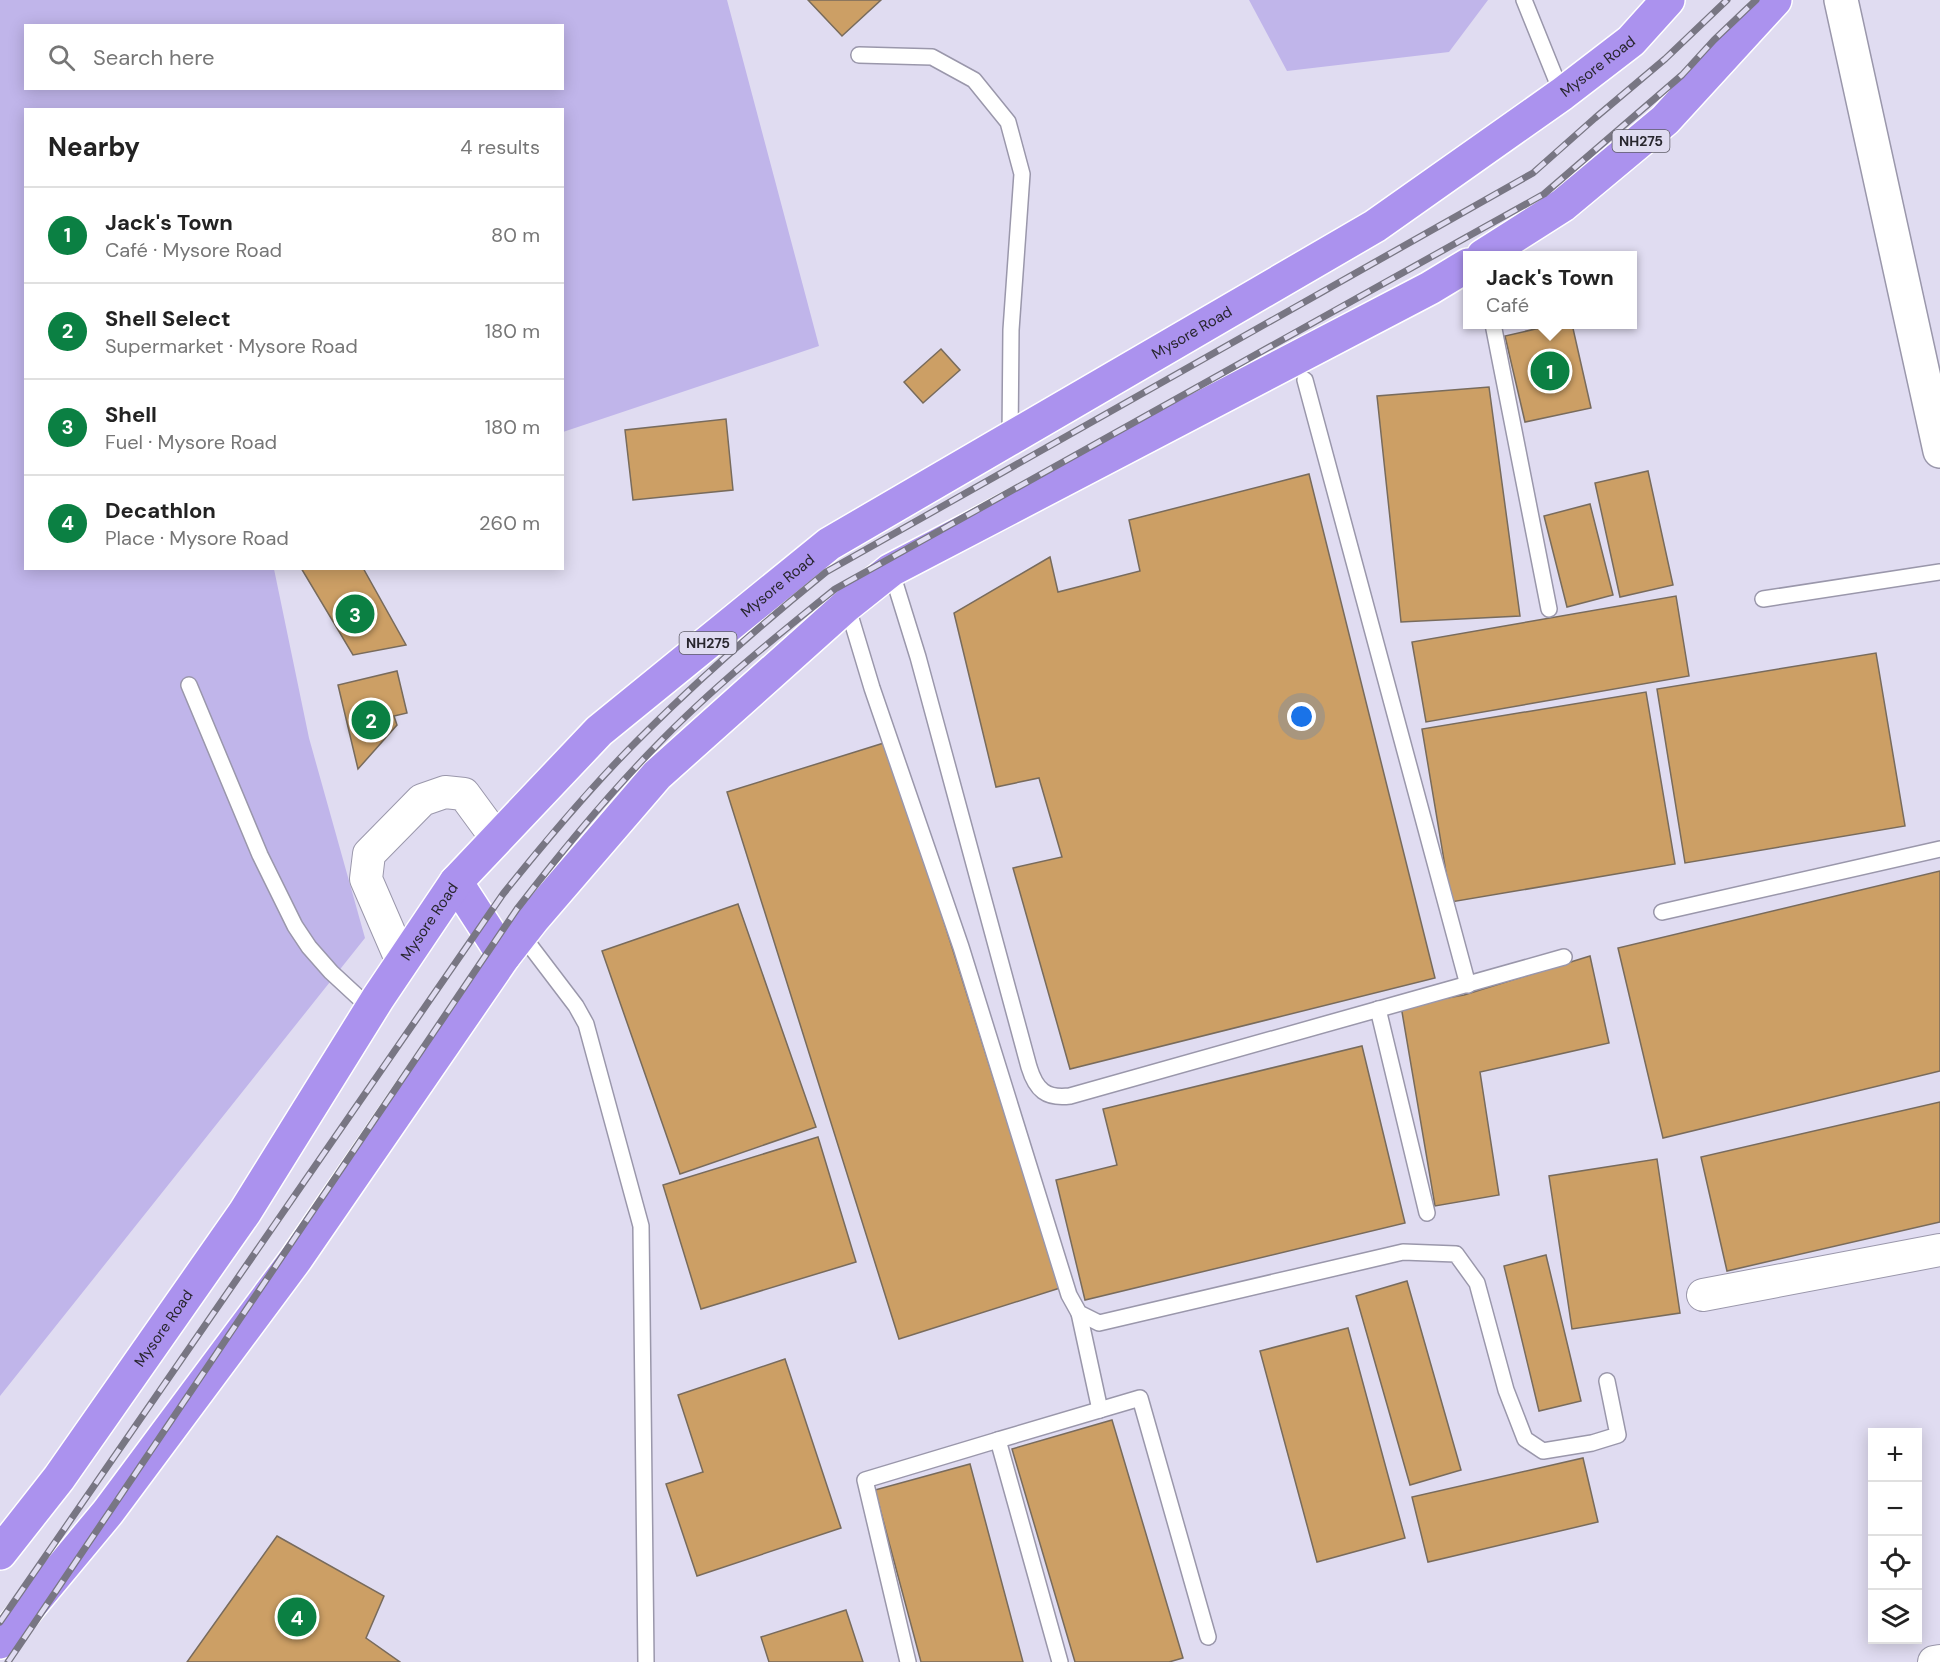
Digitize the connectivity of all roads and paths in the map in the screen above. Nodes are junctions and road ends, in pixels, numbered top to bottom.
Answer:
1 (1524, 0) edge
2 (1668, 0) edge
3 (1775, 0) edge
4 (1841, 0) edge
5 (859, 55) dead end
6 (1562, 94) junction
7 (1489, 251) edge
8 (1463, 268) edge
9 (1495, 329) edge
10 (1305, 380) dead end
11 (1010, 439) junction
12 (1940, 451) edge
13 (891, 570) junction
14 (1940, 572) edge
15 (1763, 599) dead end
16 (847, 605) junction
17 (1549, 609) dead end
18 (189, 685) dead end
19 (497, 839) junction
20 (1940, 849) edge
21 (456, 882) junction
22 (1662, 912) dead end
23 (513, 946) junction
24 (1564, 957) dead end
25 (402, 962) junction
26 (1468, 985) junction
27 (371, 1009) junction
28 (1378, 1009) junction
29 (1427, 1214) dead end
30 (1940, 1250) edge
31 (1703, 1295) dead end
32 (1079, 1313) junction
33 (1607, 1381) dead end
34 (1100, 1410) junction
35 (998, 1440) junction
36 (0, 1553) edge
37 (1208, 1637) dead end
38 (0, 1642) edge
39 (1940, 1661) edge
40 (646, 1662) edge
41 (908, 1662) edge
42 (1060, 1662) edge
43 (1934, 1662) edge

1 - 6 lane
2 - 6 highway, Mysore Road / NH275
3 - 7 highway, NH275
4 - 12 street
5 - 11 lane
6 - 11 highway, Mysore Road / NH275
8 - 13 highway
9 - 17 lane
10 - 26 lane
11 - 19 highway, Mysore Road / NH275
13 - 16 highway
13 - 28 lane
14 - 15 lane
16 - 23 highway
16 - 32 lane
18 - 27 lane
19 - 21 highway, Mysore Road / NH275
19 - 25 street
20 - 22 lane
21 - 23 highway
21 - 25 highway, Mysore Road / NH275
23 - 38 highway
23 - 40 lane
24 - 26 lane
25 - 27 highway, Mysore Road / NH275
26 - 28 lane
27 - 36 highway, Mysore Road / NH275
28 - 29 lane
30 - 31 street
32 - 33 lane
32 - 34 lane
34 - 35 lane
34 - 37 lane
35 - 41 lane
35 - 42 lane
39 - 43 street

